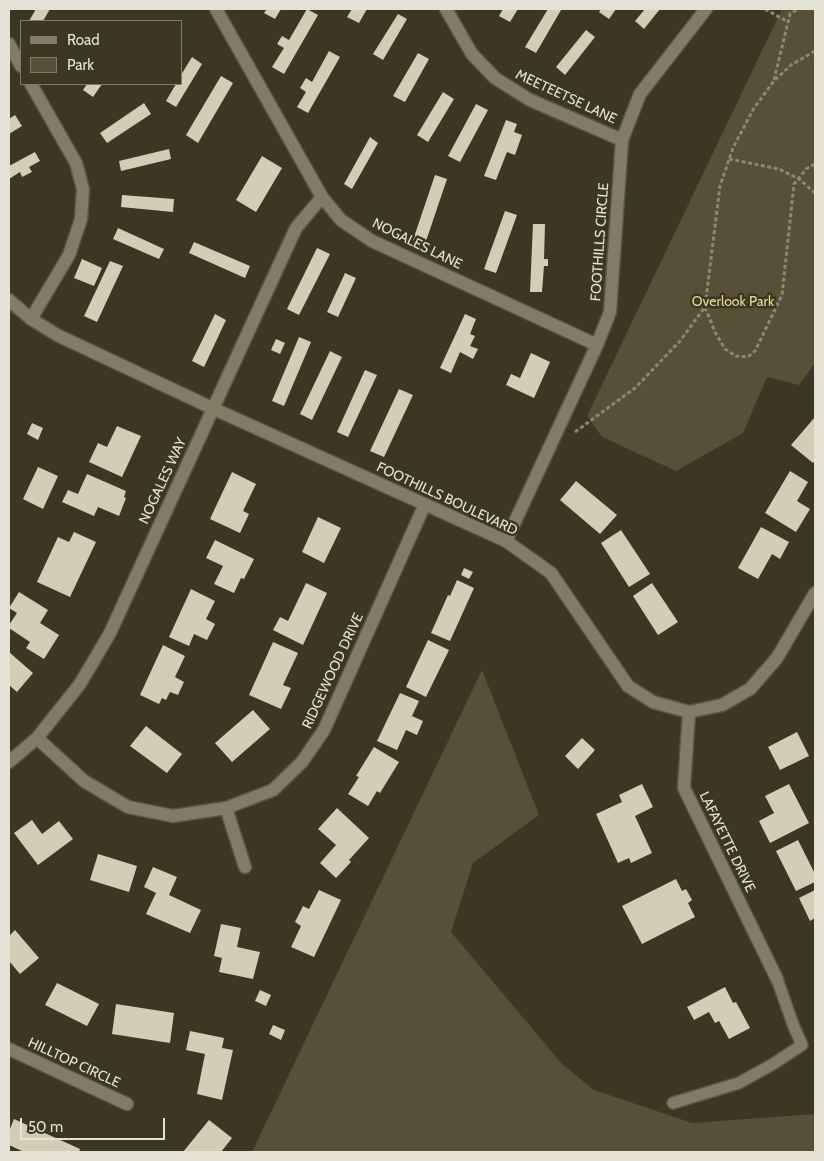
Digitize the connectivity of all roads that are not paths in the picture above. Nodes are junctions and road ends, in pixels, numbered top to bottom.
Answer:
1 (216, 9) edge
2 (446, 9) edge
3 (706, 9) edge
4 (9, 44) edge
5 (20, 64) edge
6 (32, 85) edge
7 (622, 140) junction
8 (322, 197) junction
9 (9, 300) edge
10 (31, 319) junction
11 (597, 345) junction
12 (212, 408) junction
13 (425, 504) junction
14 (506, 541) junction
15 (815, 593) edge
16 (688, 712) junction
17 (37, 738) junction
18 (9, 762) edge
19 (226, 808) junction
20 (245, 867) dead end
21 (777, 979) joint
22 (9, 1048) edge
23 (673, 1103) dead end
24 (127, 1104) dead end

1 - 8 street, NOGALES LANE
2 - 7 street, MEETEETSE LANE
3 - 7 street, FOOTHILLS CIRCLE
4 - 5 street
6 - 10 street
7 - 11 street, FOOTHILLS CIRCLE
8 - 11 street, NOGALES LANE
8 - 12 street, NOGALES WAY
9 - 10 street, FOOTHILLS BOULEVARD
10 - 12 street, FOOTHILLS BOULEVARD
11 - 14 street, FOOTHILLS CIRCLE
12 - 13 street, FOOTHILLS BOULEVARD
12 - 17 street, NOGALES WAY
13 - 14 street, FOOTHILLS BOULEVARD
13 - 19 street, RIDGEWOOD DRIVE
14 - 16 street, FOOTHILLS BOULEVARD
15 - 16 street, FOOTHILLS BOULEVARD
16 - 21 street, LAFAYETTE DRIVE
17 - 18 street, NOGALES WAY
17 - 19 street, RIDGEWOOD DRIVE
19 - 20 street
21 - 23 lane
22 - 24 street, HILLTOP CIRCLE

